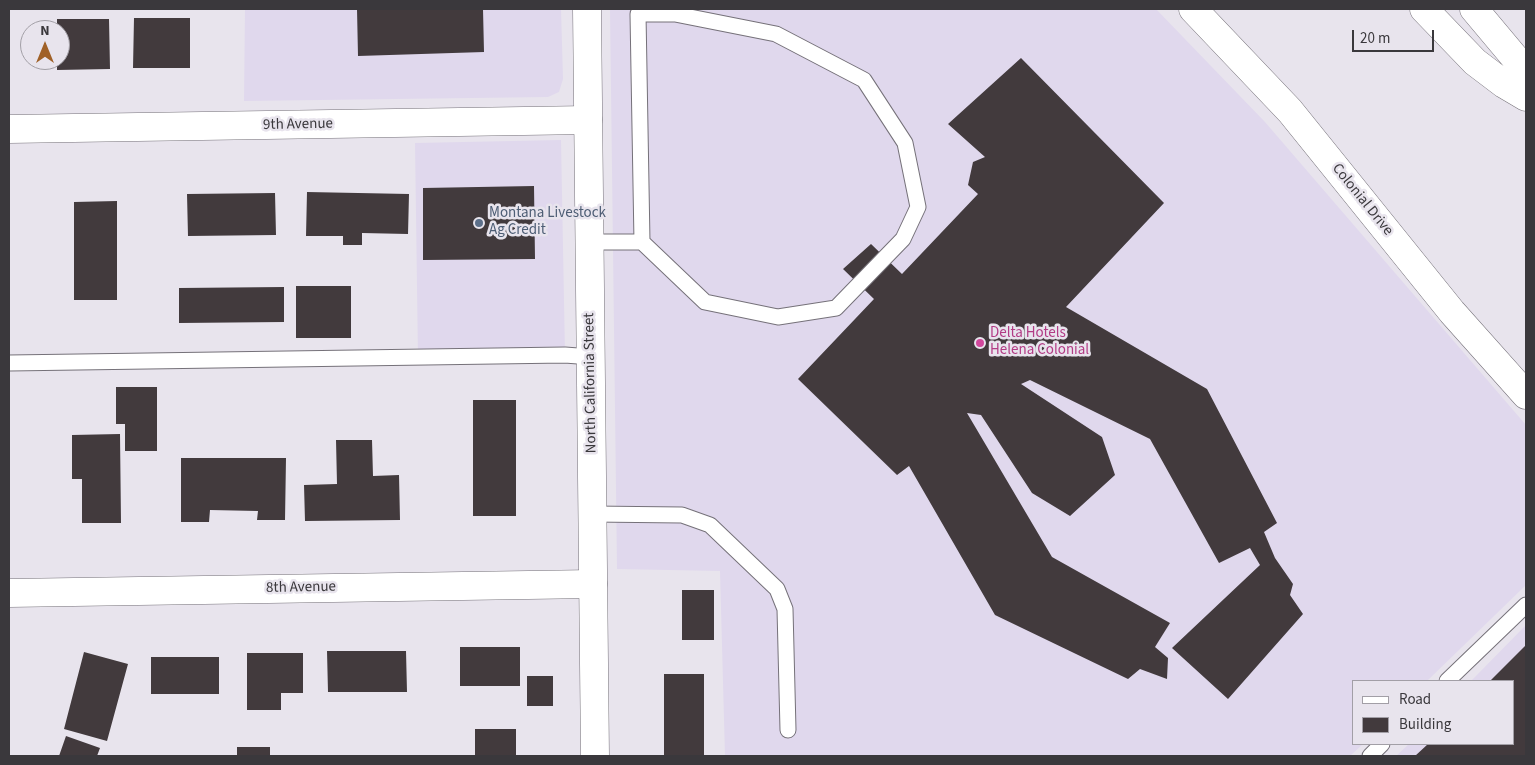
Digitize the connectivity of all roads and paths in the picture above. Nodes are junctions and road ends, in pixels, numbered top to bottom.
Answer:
1 (587, 9) edge
2 (1193, 9) edge
3 (1424, 9) edge
4 (1474, 9) edge
5 (675, 12) edge
6 (1526, 71) edge
7 (1526, 97) edge
8 (588, 120) junction
9 (9, 129) edge
10 (589, 242) junction
11 (642, 242) junction
12 (591, 357) junction
13 (9, 363) edge
14 (1526, 395) edge
15 (592, 514) junction
16 (593, 584) junction
17 (9, 593) edge
18 (1526, 605) edge
19 (1448, 680) edge
20 (788, 730) dead end
21 (1381, 745) edge
22 (596, 756) edge
23 (1370, 756) edge

1 - 8 main road, North California Street
2 - 14 main road, Colonial Drive
3 - 7 main road
4 - 6 main road
5 - 11 lane
5 - 11 lane
8 - 9 main road, 9th Avenue
8 - 10 main road, North California Street
10 - 11 lane
10 - 12 main road, North California Street
12 - 13 lane
12 - 15 main road, North California Street
15 - 16 main road, North California Street
15 - 20 lane
16 - 17 main road, 8th Avenue
16 - 22 main road, North California Street
18 - 19 lane
21 - 23 lane

